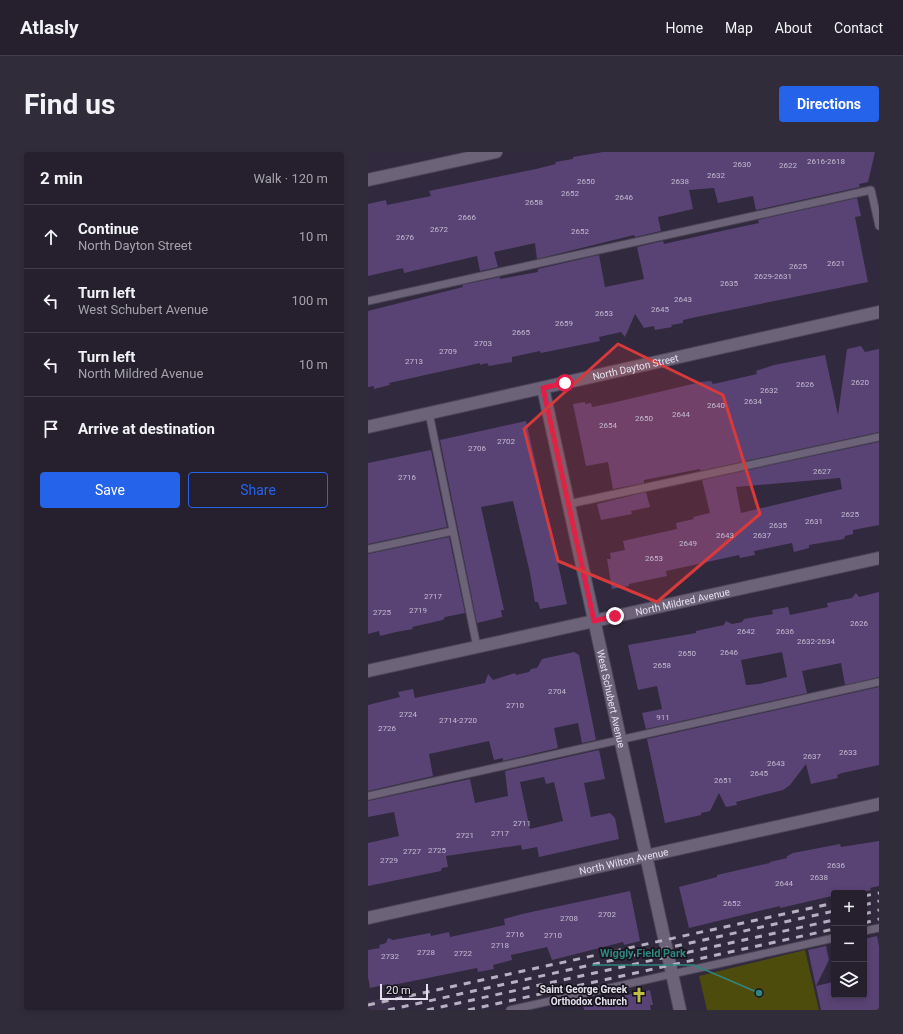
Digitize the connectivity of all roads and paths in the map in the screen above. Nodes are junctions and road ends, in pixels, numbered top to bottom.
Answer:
1 (496, 152) edge
2 (368, 180) edge
3 (879, 226) edge
4 (368, 301) edge
5 (879, 312) edge
6 (543, 388) junction
7 (429, 413) junction
8 (368, 427) edge
9 (879, 437) edge
10 (569, 504) junction
11 (453, 531) junction
12 (368, 549) edge
13 (879, 558) edge
14 (594, 621) junction
15 (478, 647) junction
16 (368, 671) edge
17 (879, 682) edge
18 (620, 740) junction
19 (368, 796) edge
20 (879, 804) edge
21 (646, 856) junction
22 (368, 918) edge
23 (879, 928) edge
24 (867, 930) edge
25 (831, 939) edge
26 (672, 974) junction
27 (510, 1010) edge
28 (680, 1010) edge

1 - 2 street
3 - 4 lane
5 - 6 street, North Dayton Street
6 - 7 street, North Dayton Street
6 - 10 street, West Schubert Avenue
7 - 8 street, North Dayton Street
7 - 11 lane
9 - 10 lane
10 - 14 street, West Schubert Avenue
11 - 12 lane
11 - 15 lane
13 - 14 street, North Mildred Avenue
14 - 15 street, North Mildred Avenue
14 - 18 street, West Schubert Avenue
15 - 16 street, North Mildred Avenue
17 - 18 lane
18 - 19 lane
18 - 21 street, West Schubert Avenue
20 - 21 street, North Wilton Avenue
21 - 22 street, North Wilton Avenue
21 - 26 street, West Schubert Avenue
23 - 24 lane
25 - 26 lane
26 - 27 lane
26 - 28 street, West Schubert Avenue

